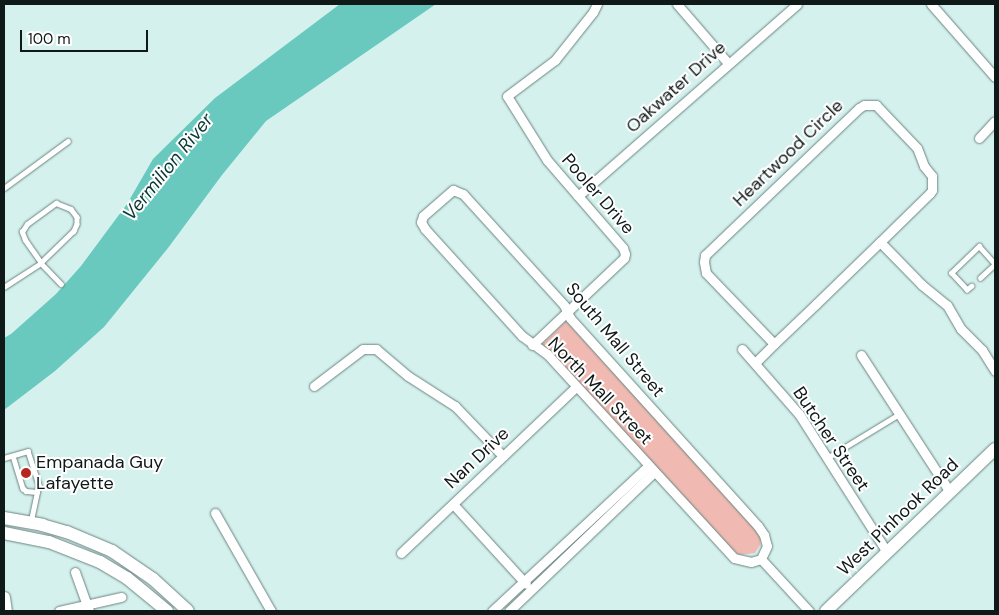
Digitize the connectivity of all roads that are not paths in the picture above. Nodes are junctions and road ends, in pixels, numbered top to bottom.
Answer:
1 (597, 4) edge
2 (677, 4) edge
3 (797, 4) edge
4 (931, 4) edge
5 (727, 62) junction
6 (995, 76) edge
7 (995, 121) edge
8 (979, 138) dead end
9 (68, 142) dead end
10 (4, 188) edge
11 (578, 196) junction
12 (437, 203) joint
13 (880, 242) junction
14 (41, 263) junction
15 (995, 264) edge
16 (980, 278) dead end
17 (60, 284) dead end
18 (972, 286) dead end
19 (4, 287) edge
20 (567, 310) junction
21 (532, 344) junction
22 (774, 344) junction
23 (742, 349) dead end
24 (861, 355) dead end
25 (755, 363) junction
26 (995, 371) edge
27 (314, 386) dead end
28 (576, 388) junction
29 (899, 414) junction
30 (995, 449) edge
31 (13, 456) junction
32 (503, 456) junction
33 (4, 458) edge
34 (827, 458) junction
35 (651, 469) junction
36 (37, 492) junction
37 (950, 492) junction
38 (453, 504) junction
39 (215, 513) dead end
40 (4, 518) edge
41 (31, 523) junction
42 (4, 533) edge
43 (887, 552) junction
44 (401, 553) dead end
45 (761, 560) junction
46 (75, 572) dead end
47 (524, 581) junction
48 (531, 590) junction
49 (4, 597) edge
50 (121, 597) dead end
51 (88, 609) edge
52 (6, 611) edge
53 (59, 611) edge
54 (167, 611) edge
55 (188, 611) edge
56 (271, 611) edge
57 (492, 611) edge
58 (509, 611) edge
59 (809, 611) edge
60 (826, 611) edge

1 - 11 street, Pooler Drive
2 - 5 street
3 - 5 street, Oakwater Drive
4 - 6 street
5 - 11 street, Oakwater Drive
7 - 8 street
9 - 10 lane
11 - 20 street, Pooler Drive
12 - 20 street, South Mall Street
12 - 21 street, North Mall Street
13 - 22 street, Heartwood Circle
13 - 22 street, Heartwood Circle
13 - 26 street
14 - 14 lane
14 - 17 lane
14 - 19 lane
15 - 16 lane
15 - 18 lane
20 - 21 street, Pooler Drive
20 - 45 street, South Mall Street
21 - 28 street, North Mall Street
22 - 25 street, Heartwood Circle
23 - 25 street, Butcher Street
24 - 29 street
25 - 34 street, Butcher Street
27 - 32 street
28 - 32 street, Nan Drive
28 - 35 street, North Mall Street
29 - 34 lane
29 - 37 street
30 - 37 main road, West Pinhook Road
31 - 33 lane
31 - 36 lane
31 - 36 lane
32 - 38 street, Nan Drive
34 - 43 street, Butcher Street
35 - 45 street, North Mall Street
35 - 47 street
35 - 48 street
36 - 41 lane
37 - 43 main road, West Pinhook Road
38 - 44 street, Nan Drive
38 - 47 street
39 - 56 street
40 - 41 main road
41 - 55 main road
42 - 54 main road
43 - 60 main road, West Pinhook Road
45 - 59 street
46 - 51 street
47 - 48 street
47 - 57 street
48 - 58 street
49 - 52 street
50 - 51 street
51 - 53 street

